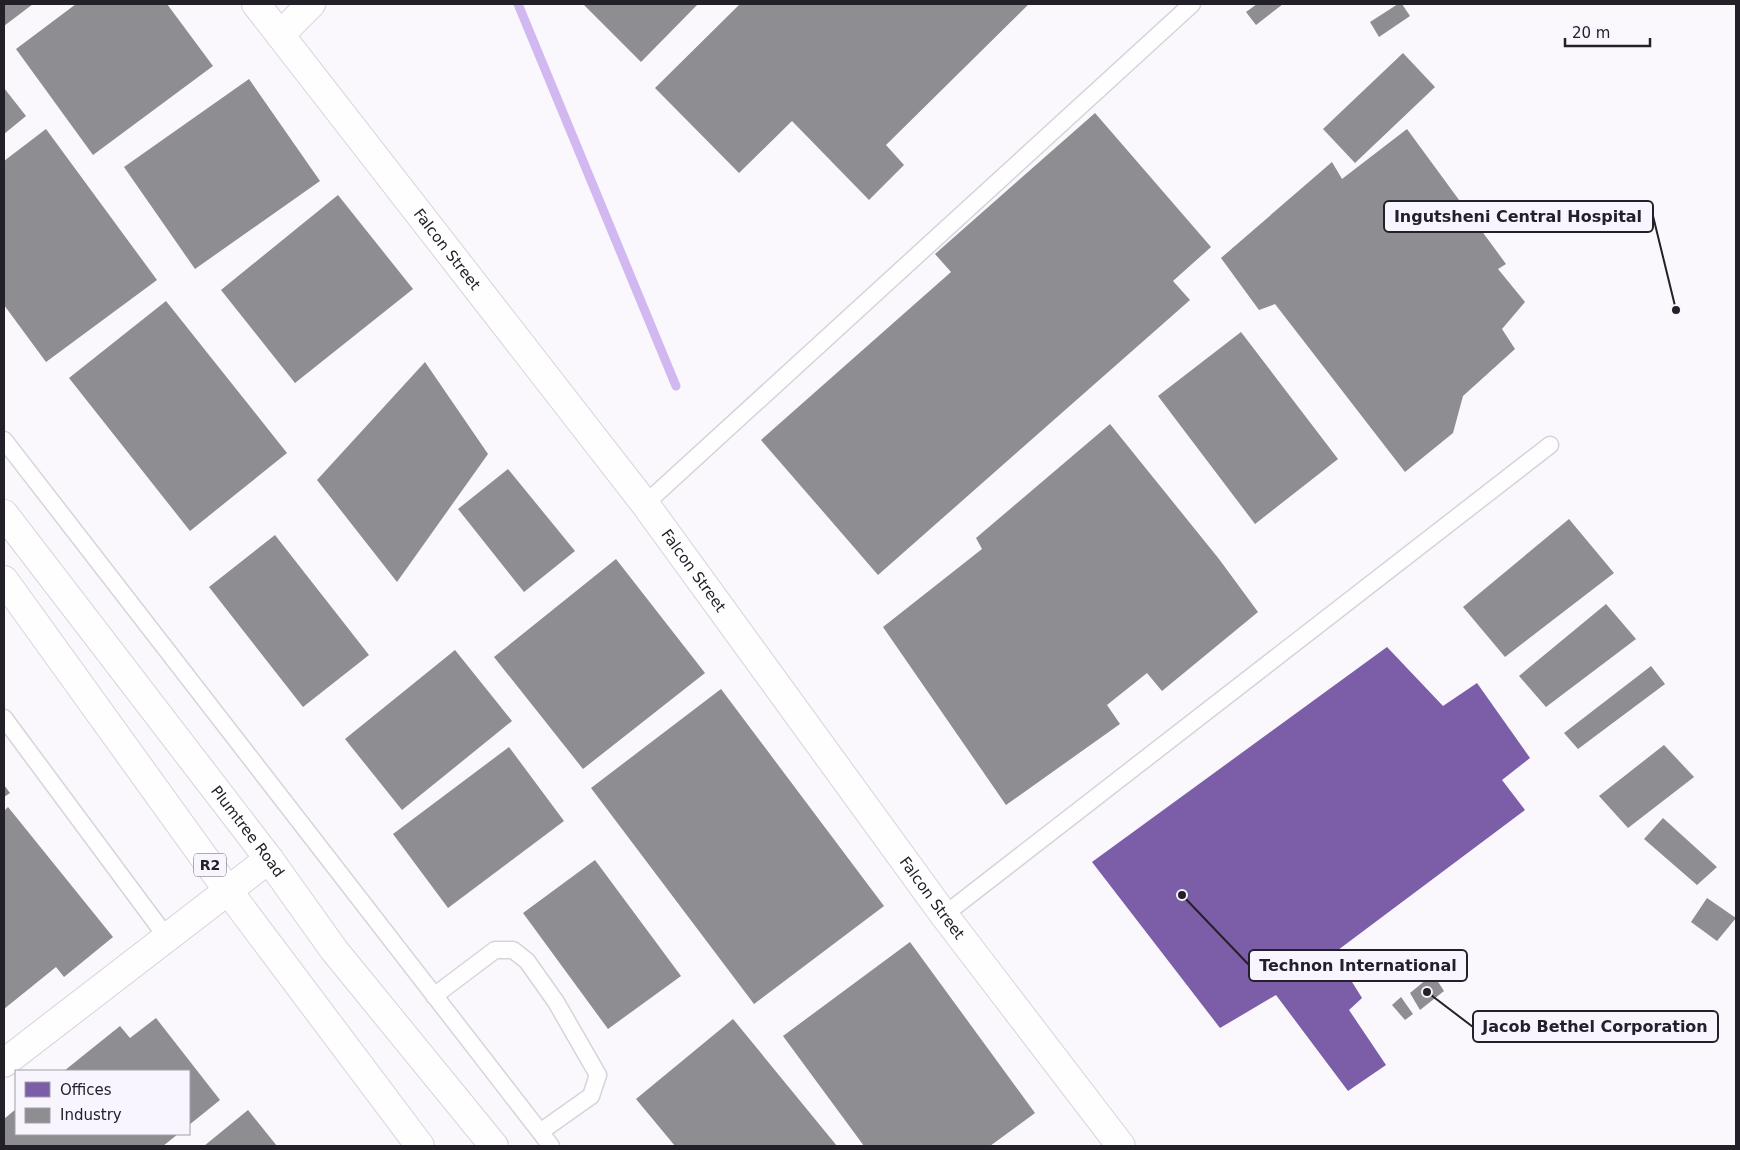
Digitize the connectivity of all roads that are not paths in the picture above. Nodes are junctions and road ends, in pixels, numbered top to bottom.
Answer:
1 (256, 4) edge
2 (311, 4) edge
3 (1192, 4) edge
4 (280, 35) junction
5 (4, 440) edge
6 (1550, 446) dead end
7 (645, 504) junction
8 (4, 514) edge
9 (4, 580) edge
10 (4, 718) edge
11 (269, 859) junction
12 (229, 892) junction
13 (944, 915) junction
14 (168, 938) junction
15 (434, 996) junction
16 (4, 1063) edge
17 (540, 1132) junction
18 (420, 1146) edge
19 (494, 1146) edge
20 (551, 1146) edge
21 (1121, 1146) edge

1 - 4 main road, Falcon Street
2 - 4 main road
3 - 7 lane
4 - 7 main road, Falcon Street
5 - 15 lane
6 - 13 lane
7 - 13 main road, Falcon Street
8 - 11 main road, Plumtree Road
9 - 12 main road, R2
10 - 14 lane
11 - 12 main road
11 - 19 main road, Plumtree Road
12 - 14 main road
12 - 18 main road, R2
13 - 21 main road, Falcon Street
14 - 16 main road
15 - 17 lane
15 - 17 lane
17 - 20 lane

